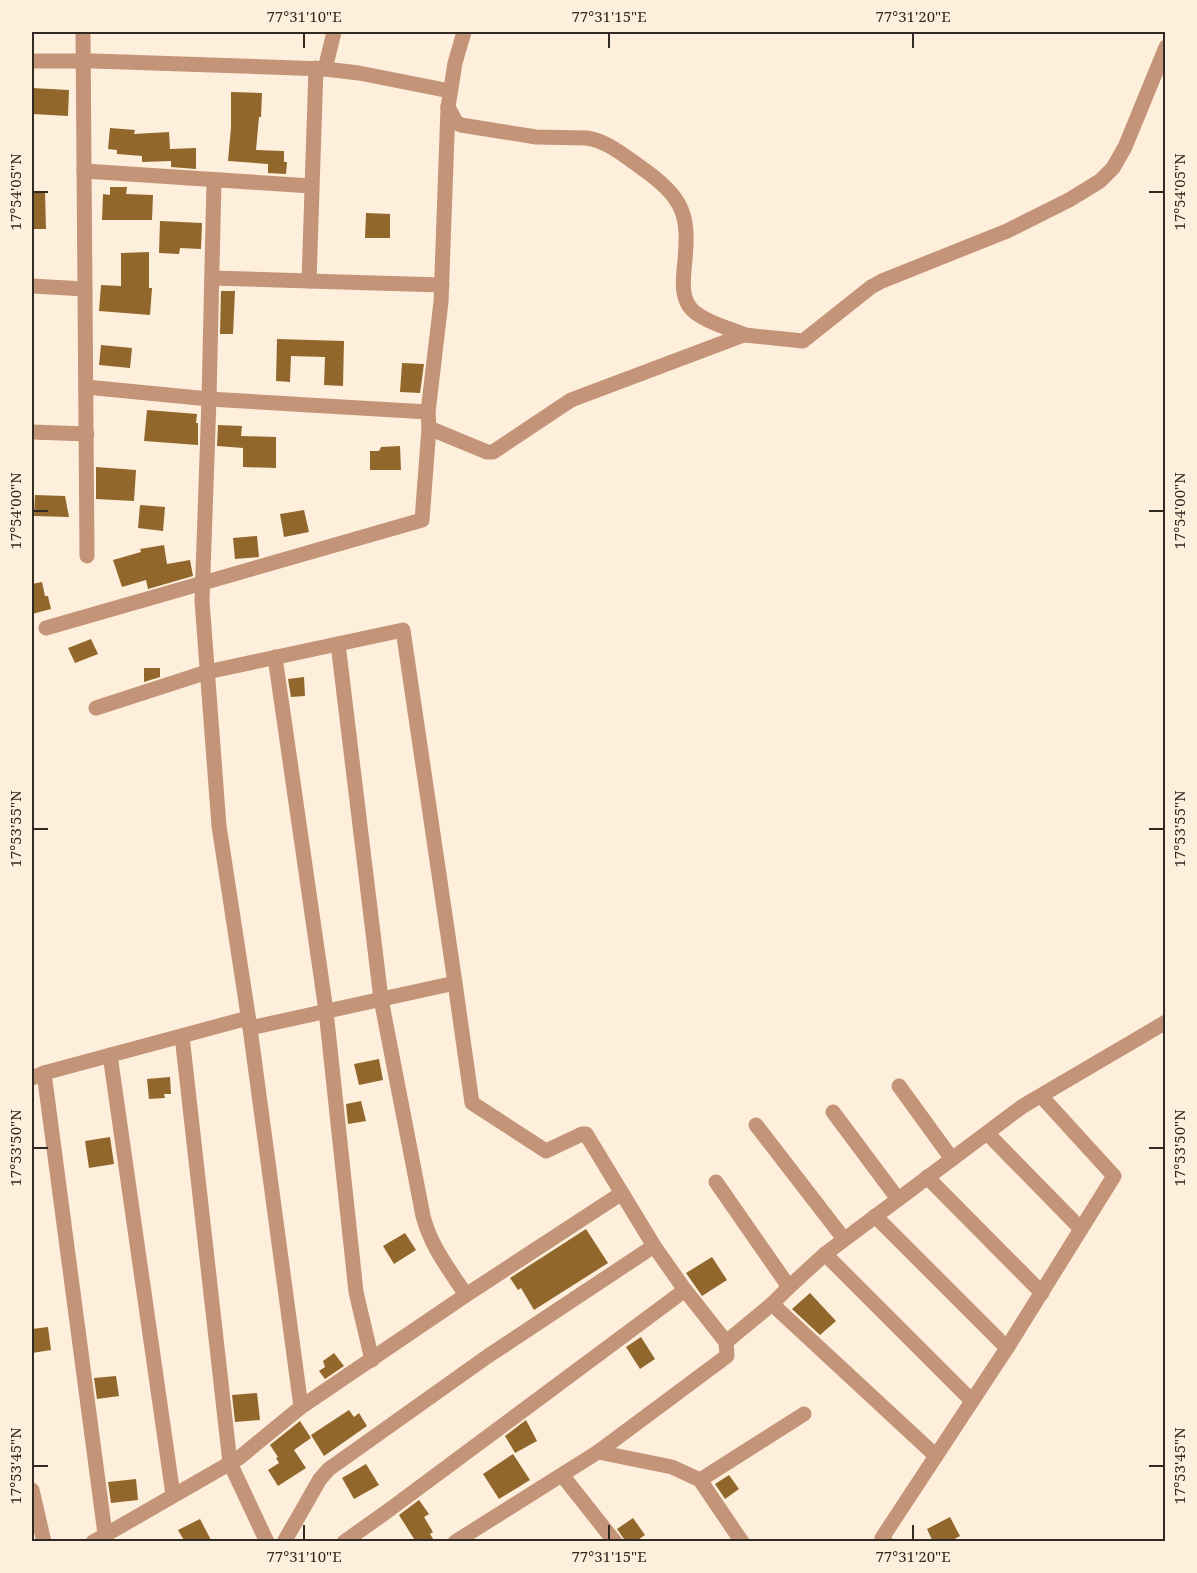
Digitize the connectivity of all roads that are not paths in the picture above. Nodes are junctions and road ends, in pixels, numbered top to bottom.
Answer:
1 (83, 32) edge
2 (334, 32) edge
3 (464, 32) edge
4 (1166, 47) edge
5 (32, 61) edge
6 (83, 61) junction
7 (320, 69) junction
8 (450, 91) junction
9 (448, 107) junction
10 (84, 171) junction
11 (214, 180) junction
12 (311, 186) junction
13 (212, 278) junction
14 (309, 281) junction
15 (442, 285) junction
16 (32, 286) edge
17 (85, 289) junction
18 (745, 335) junction
19 (86, 387) junction
20 (209, 399) junction
21 (428, 412) junction
22 (429, 428) junction
23 (32, 432) edge
24 (87, 434) junction
25 (87, 556) dead end
26 (202, 584) junction
27 (46, 628) dead end
28 (338, 644) junction
29 (275, 657) junction
30 (207, 672) junction
31 (96, 708) dead end
32 (454, 983) junction
33 (381, 999) junction
34 (326, 1011) junction
35 (1166, 1022) edge
36 (249, 1023) junction
37 (182, 1036) junction
38 (110, 1055) junction
39 (38, 1076) edge
40 (899, 1086) dead end
41 (1041, 1096) junction
42 (833, 1112) dead end
43 (756, 1125) dead end
44 (987, 1133) junction
45 (952, 1159) junction
46 (927, 1177) junction
47 (716, 1182) dead end
48 (622, 1193) junction
49 (898, 1199) junction
50 (874, 1216) junction
51 (1081, 1230) junction
52 (844, 1239) junction
53 (654, 1246) junction
54 (825, 1254) junction
55 (789, 1287) junction
56 (685, 1290) junction
57 (1042, 1293) junction
58 (466, 1295) junction
59 (772, 1304) junction
60 (726, 1342) junction
61 (1006, 1348) junction
62 (372, 1359) junction
63 (972, 1401) junction
64 (301, 1407) junction
65 (804, 1414) dead end
66 (598, 1452) junction
67 (936, 1456) junction
68 (230, 1463) junction
69 (562, 1475) junction
70 (700, 1480) junction
71 (32, 1490) edge
72 (173, 1496) junction
73 (99, 1538) edge
74 (44, 1542) edge
75 (267, 1542) edge
76 (284, 1542) edge
77 (344, 1542) edge
78 (455, 1542) edge
79 (615, 1542) edge
80 (742, 1542) edge
81 (886, 1542) edge

1 - 6 street
2 - 7 street
3 - 8 street
4 - 18 street
5 - 6 street
6 - 7 street
6 - 10 street
7 - 8 street
7 - 12 street
8 - 9 street
9 - 15 street
9 - 18 street
10 - 11 street
10 - 17 street
11 - 12 street
11 - 13 street
12 - 14 street
13 - 14 street
13 - 20 street
14 - 15 street
15 - 21 street
16 - 17 street
17 - 19 street
18 - 22 street
19 - 20 street
19 - 24 street
20 - 21 street
20 - 26 street
21 - 22 street
22 - 26 street
23 - 24 street
24 - 25 street
26 - 27 street
26 - 30 street
28 - 29 street
28 - 32 street
28 - 33 street
29 - 30 street
29 - 34 street
30 - 31 street
30 - 36 street
32 - 33 street
32 - 48 street
33 - 34 street
33 - 58 street
34 - 36 street
34 - 62 street
35 - 41 street
36 - 37 street
36 - 64 street
37 - 38 street
37 - 68 street
38 - 39 street
38 - 72 street
39 - 73 street
40 - 45 street
41 - 44 street
41 - 51 street
42 - 49 street
43 - 52 street
44 - 45 street
44 - 51 street
45 - 46 street
46 - 49 street
46 - 57 street
47 - 55 street
48 - 53 street
48 - 58 street
49 - 50 street
50 - 52 street
50 - 61 street
51 - 57 street
52 - 54 street
53 - 56 street
53 - 76 street
54 - 55 street
54 - 63 street
55 - 59 street
56 - 60 street
56 - 77 street
57 - 61 street
58 - 62 street
59 - 60 street
59 - 67 street
60 - 66 street
61 - 63 street
62 - 64 street
63 - 67 street
64 - 68 street
65 - 70 street
66 - 69 street
66 - 70 street
67 - 81 street
68 - 72 street
68 - 75 street
69 - 78 street
69 - 79 street
70 - 80 street
71 - 74 street
72 - 73 street

